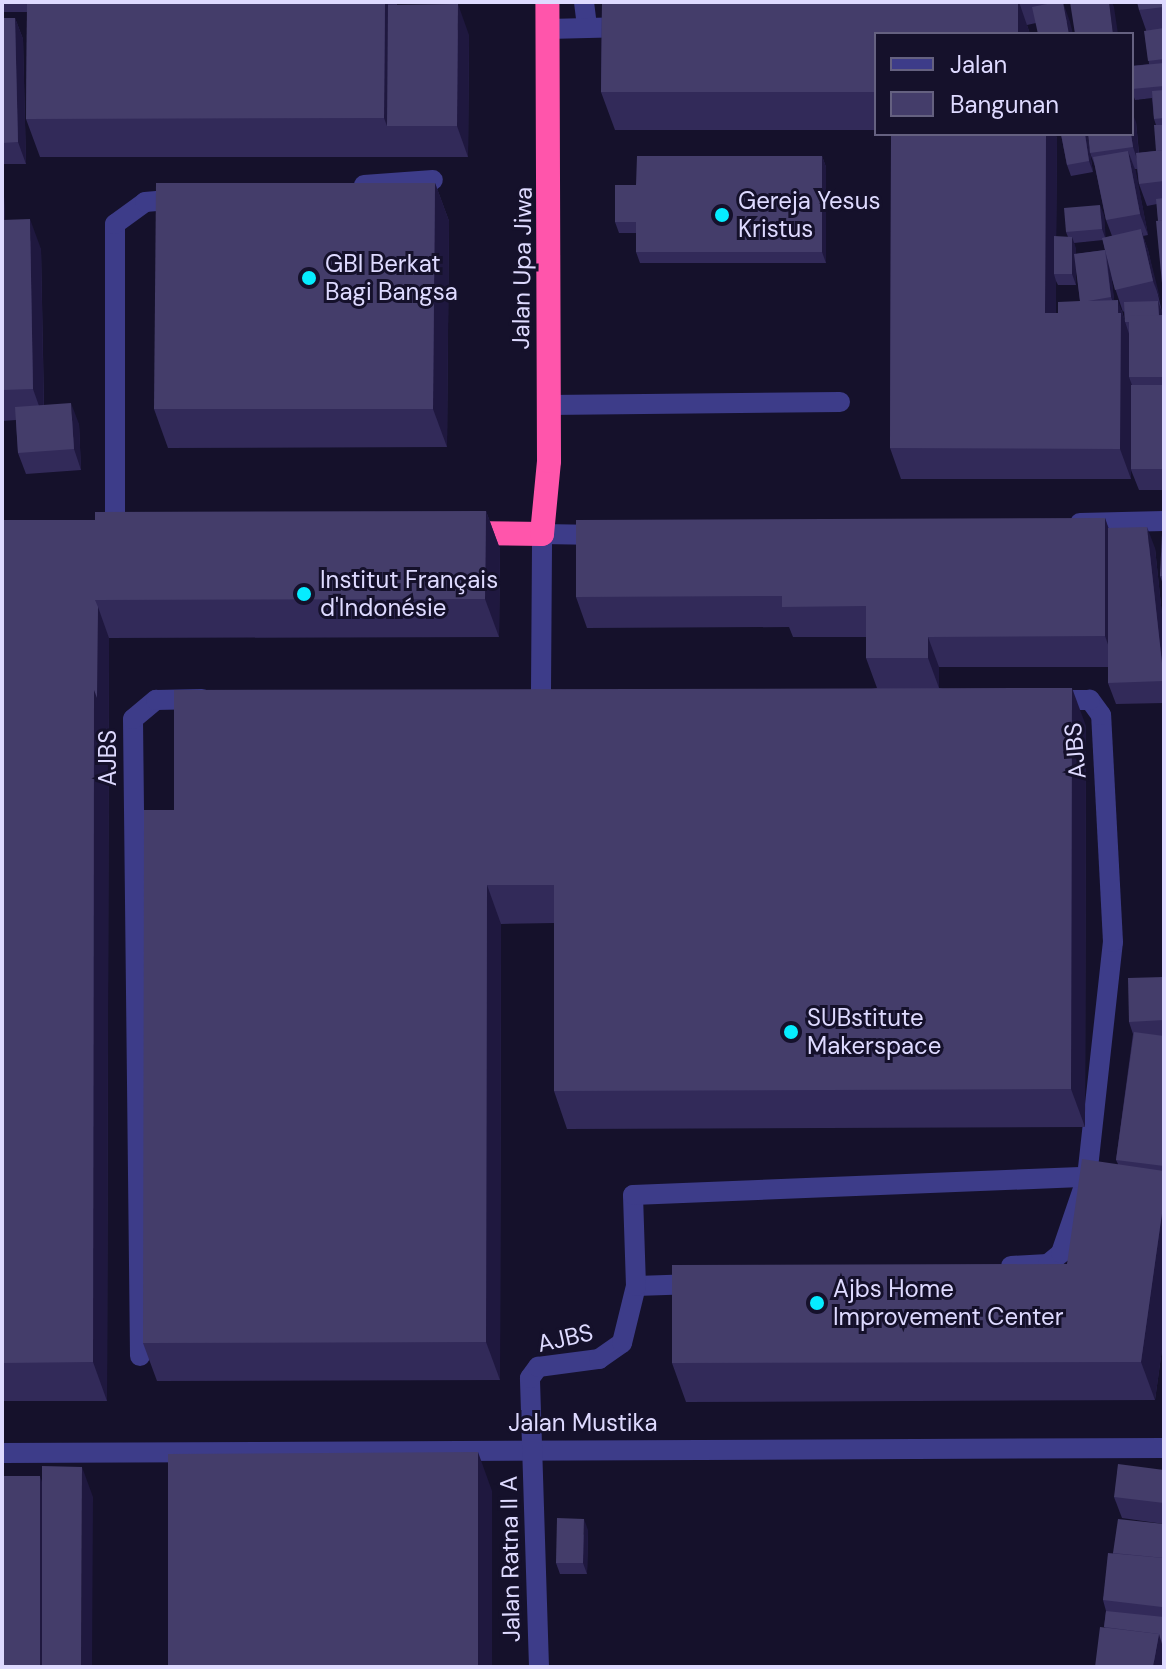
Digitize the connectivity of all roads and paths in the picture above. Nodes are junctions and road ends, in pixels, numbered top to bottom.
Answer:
1 (547, 2) edge
2 (584, 2) edge
3 (647, 26) edge
4 (587, 28) junction
5 (548, 29) junction
6 (433, 180) edge
7 (342, 187) edge
8 (205, 197) edge
9 (840, 402) dead end
10 (549, 405) junction
11 (1164, 521) edge
12 (1055, 524) edge
13 (87, 530) edge
14 (115, 530) junction
15 (146, 530) edge
16 (431, 533) edge
17 (542, 534) junction
18 (619, 536) edge
19 (541, 691) edge
20 (217, 698) edge
21 (1027, 699) edge
22 (1087, 1177) junction
23 (986, 1267) edge
24 (722, 1282) edge
25 (636, 1286) junction
26 (140, 1356) edge
27 (1164, 1448) edge
28 (534, 1449) junction
29 (2, 1453) edge
30 (539, 1667) edge

1 - 5 highway, Jalan Upa Jiwa
2 - 4 street
3 - 4 street
4 - 5 street
5 - 10 highway, Jalan Upa Jiwa
6 - 7 street
8 - 14 street
9 - 10 street
10 - 17 highway, Jalan Upa Jiwa
11 - 12 street
13 - 14 highway
14 - 15 highway
16 - 17 highway
17 - 18 street
17 - 19 street
20 - 26 street, AJBS
21 - 22 street, AJBS
22 - 23 street, AJBS
22 - 25 street
24 - 25 street
25 - 28 street, AJBS
27 - 28 street, Jalan Mustika
28 - 29 street, Jalan Mustika
28 - 30 street, Jalan Ratna II A

